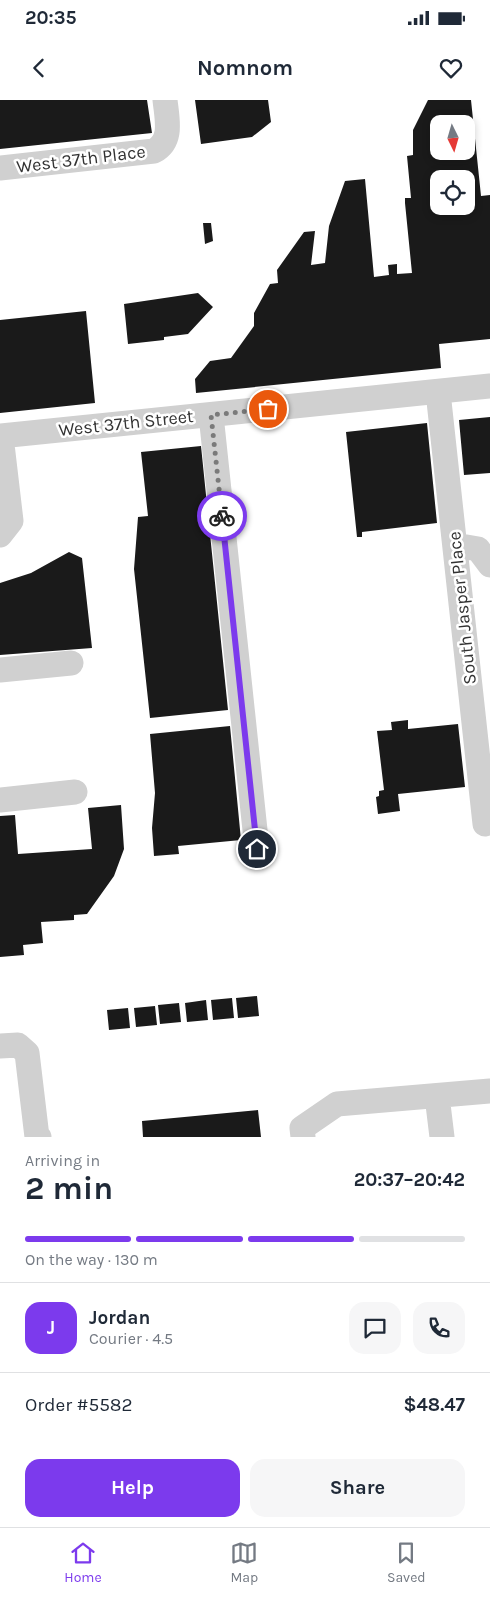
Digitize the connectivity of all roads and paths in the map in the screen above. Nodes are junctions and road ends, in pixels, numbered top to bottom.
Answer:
1 (165, 100) edge
2 (0, 168) edge
3 (490, 386) edge
4 (438, 392) junction
5 (211, 415) junction
6 (0, 436) edge
7 (0, 535) edge
8 (455, 545) junction
9 (490, 565) edge
10 (71, 663) dead end
11 (0, 670) edge
12 (76, 792) dead end
13 (0, 800) edge
14 (485, 824) dead end
15 (257, 849) dead end
16 (0, 1046) edge
17 (490, 1091) edge
18 (437, 1096) junction
19 (39, 1137) edge
20 (303, 1137) edge
21 (442, 1137) edge

1 - 2 street, West 37th Place
3 - 4 street, West 37th Street
4 - 5 street, West 37th Street
4 - 8 street, South Jasper Place
5 - 6 street, West 37th Street
5 - 15 street
6 - 7 street
8 - 9 street
8 - 14 street, South Jasper Place
10 - 11 street
12 - 13 street
16 - 19 street
17 - 18 street
18 - 20 street
18 - 21 street

